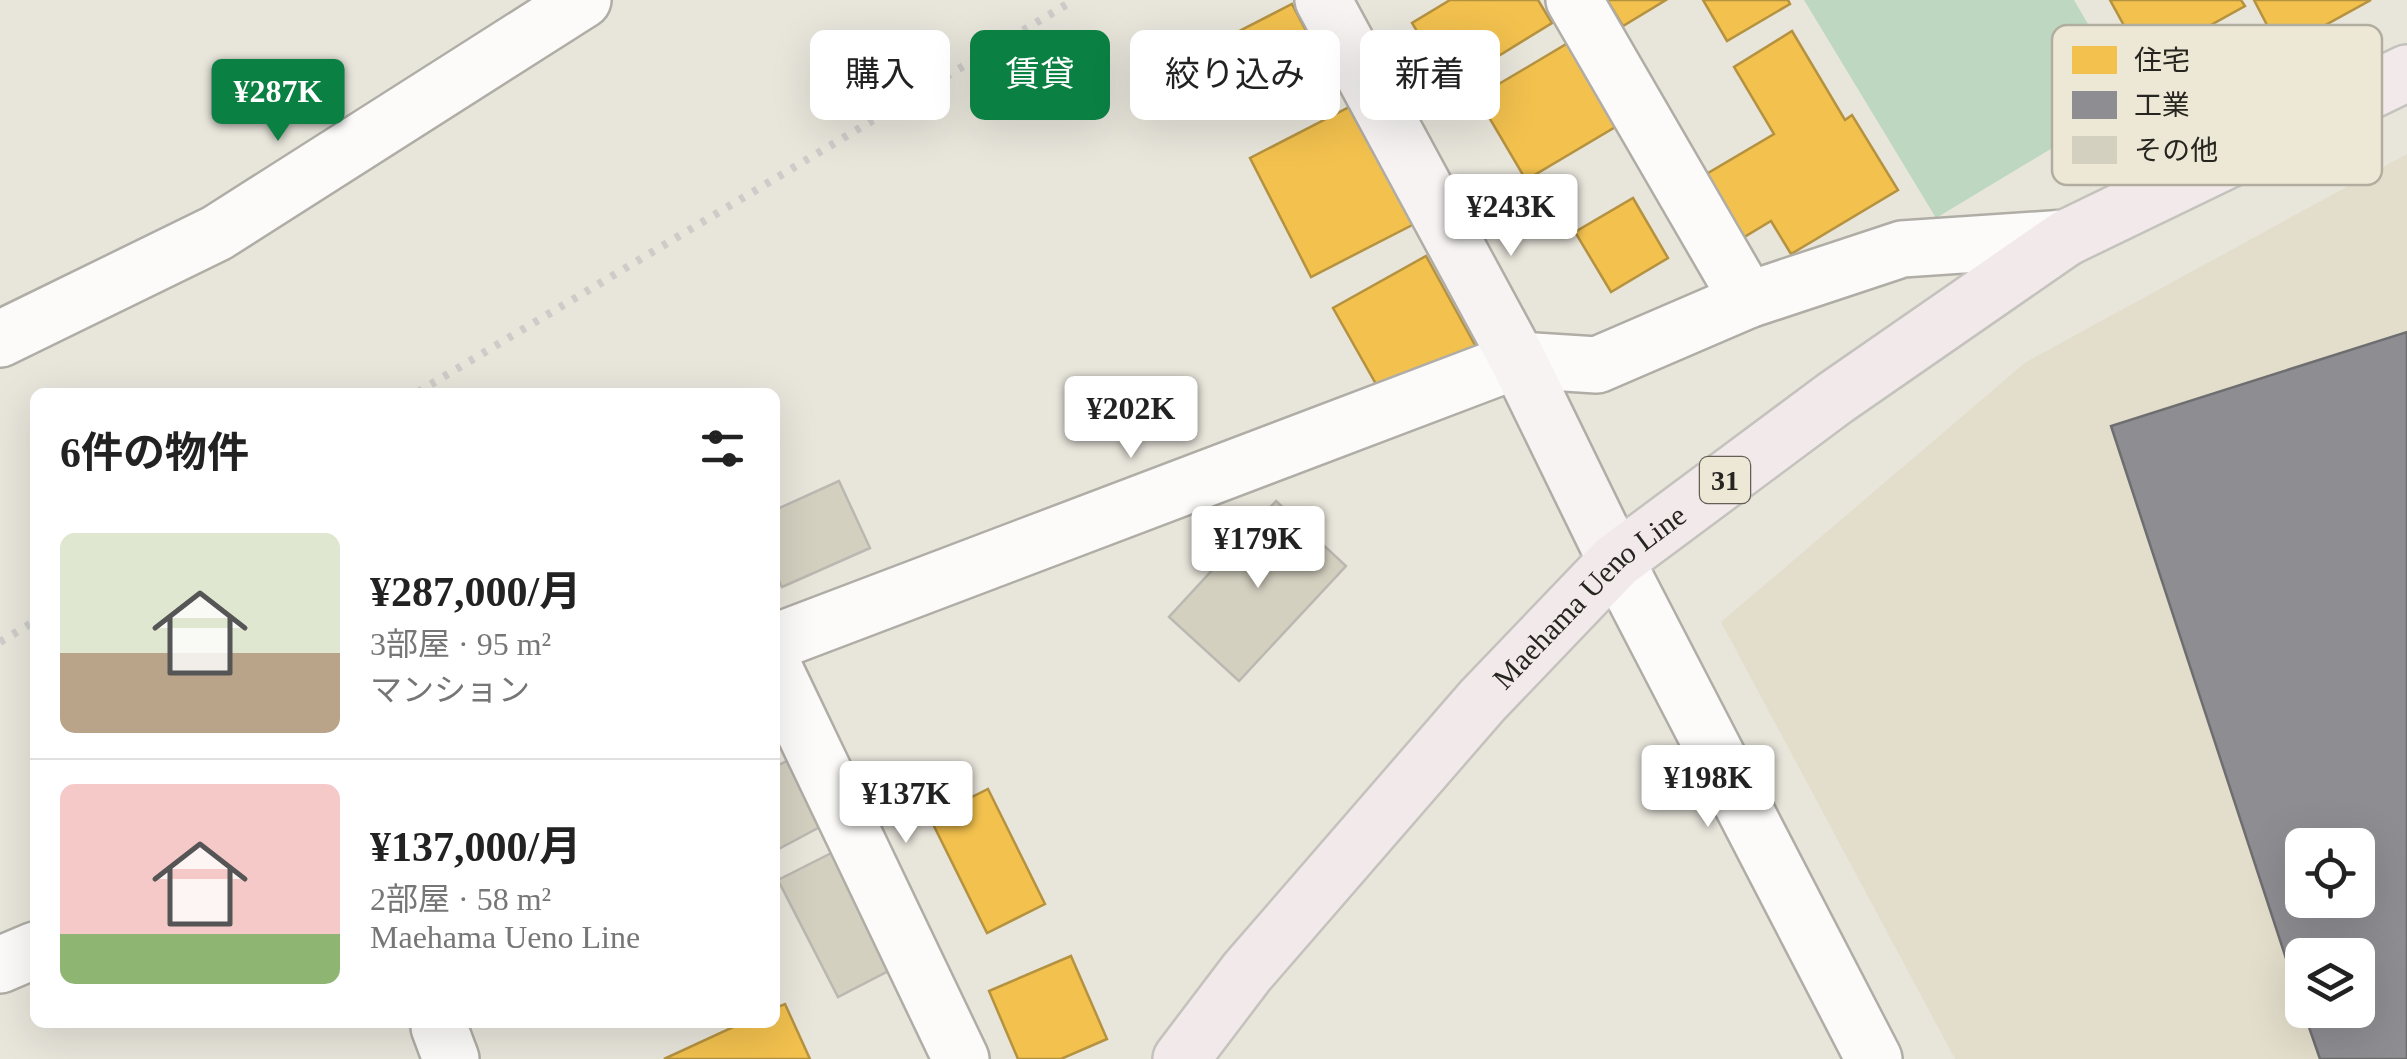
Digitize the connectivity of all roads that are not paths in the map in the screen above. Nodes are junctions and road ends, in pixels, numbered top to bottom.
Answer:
1 (583, 0) edge
2 (1323, 0) edge
3 (1574, 0) edge
4 (2407, 73) edge
5 (2382, 85) edge
6 (2176, 185) edge
7 (2066, 238) junction
8 (1748, 300) junction
9 (0, 338) edge
10 (1518, 360) junction
11 (1616, 562) junction
12 (780, 640) edge
13 (780, 680) edge
14 (30, 952) edge
15 (0, 964) edge
16 (961, 1059) edge
17 (1181, 1059) edge
18 (1874, 1059) edge

1 - 9 street
2 - 10 street
3 - 8 street
4 - 5 main road, Maehama Ueno Line / 31
6 - 7 main road, Maehama Ueno Line / 31
7 - 8 street
7 - 11 main road, Maehama Ueno Line / 31
8 - 10 street
10 - 11 street
10 - 12 street
11 - 17 main road, Maehama Ueno Line / 31
11 - 18 street
13 - 16 street
14 - 15 street

